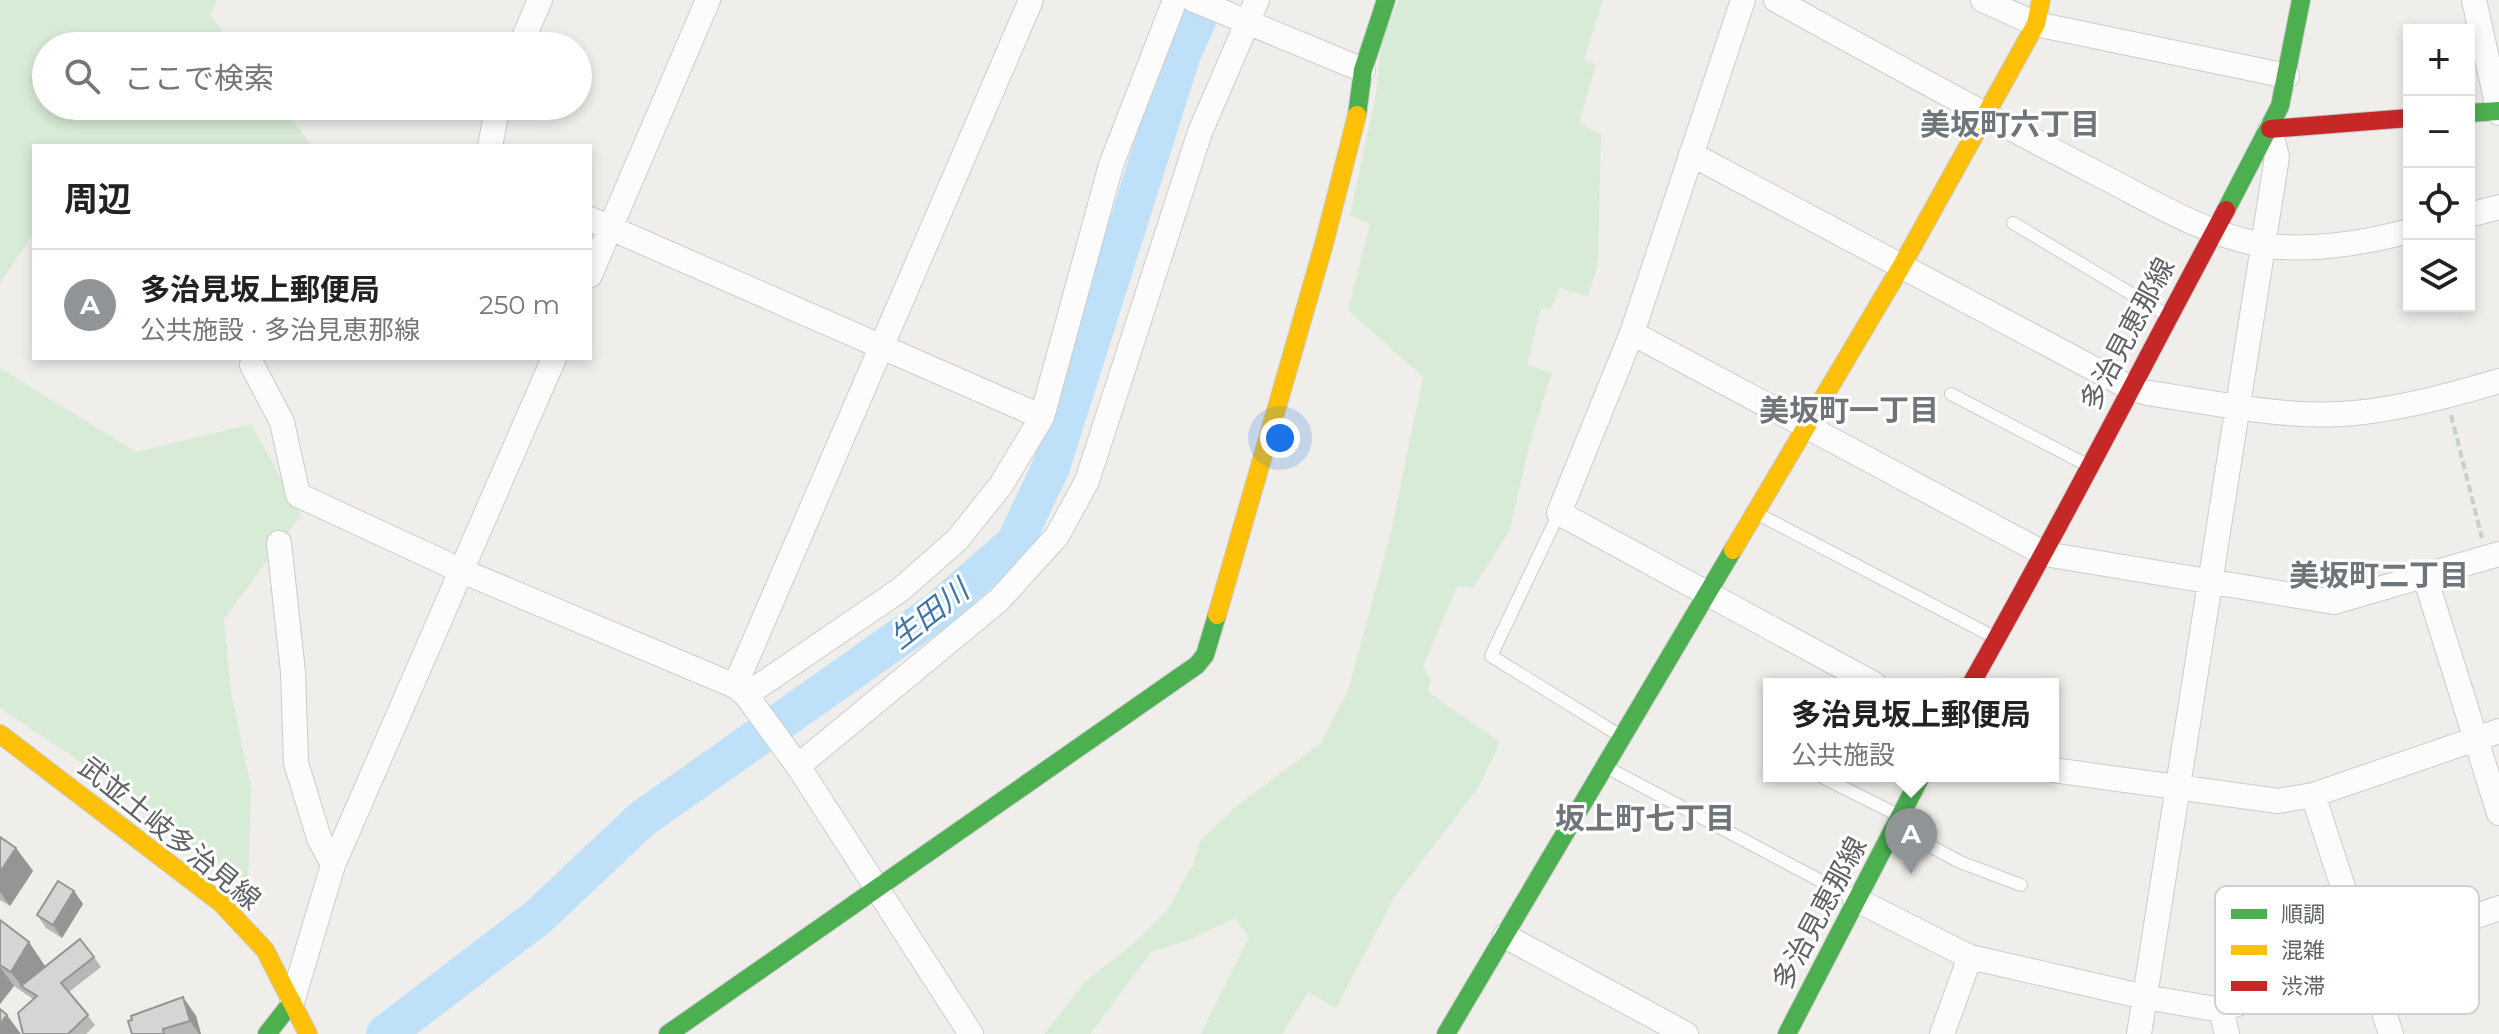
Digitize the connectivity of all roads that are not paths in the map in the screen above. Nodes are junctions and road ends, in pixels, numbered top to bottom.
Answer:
1 (540, 0) edge
2 (708, 0) edge
3 (1031, 0) edge
4 (1175, 0) edge
5 (1194, 0) edge
6 (1386, 0) edge
7 (1743, 0) edge
8 (1776, 0) edge
9 (1983, 0) edge
10 (2301, 0) edge
11 (2474, 0) edge
12 (1252, 11) edge
13 (2038, 12) edge
14 (526, 32) edge
15 (1363, 70) junction
16 (2287, 76) junction
17 (2499, 111) edge
18 (2475, 113) edge
19 (1983, 114) junction
20 (2403, 118) edge
21 (495, 120) edge
22 (2270, 129) junction
23 (490, 144) edge
24 (1691, 154) junction
25 (2499, 207) edge
26 (2475, 213) edge
27 (2013, 223) dead end
28 (600, 224) edge
29 (2213, 233) junction
30 (2403, 233) edge
31 (2262, 245) junction
32 (592, 265) edge
33 (1901, 267) junction
34 (2168, 316) junction
35 (1632, 333) junction
36 (881, 345) junction
37 (553, 360) edge
38 (252, 365) dead end
39 (2499, 381) edge
40 (2130, 388) junction
41 (1951, 394) dead end
42 (2238, 406) junction
43 (1042, 417) junction
44 (1805, 427) junction
45 (2088, 465) junction
46 (1755, 512) junction
47 (1559, 513) junction
48 (279, 543) dead end
49 (2045, 554) junction
50 (2493, 556) edge
51 (462, 571) junction
52 (2425, 577) junction
53 (2209, 582) junction
54 (1706, 596) junction
55 (1998, 639) junction
56 (1863, 678) edge
57 (1975, 678) edge
58 (740, 690) junction
59 (0, 734) edge
60 (2487, 735) edge
61 (1623, 737) junction
62 (798, 766) junction
63 (1605, 766) junction
64 (2059, 771) edge
65 (1830, 782) edge
66 (1918, 782) edge
67 (2176, 789) junction
68 (2313, 795) junction
69 (2499, 813) edge
70 (1899, 822) junction
71 (333, 865) junction
72 (2021, 885) dead end
73 (2343, 886) edge
74 (877, 888) junction
75 (1855, 899) junction
76 (2499, 908) edge
77 (2479, 915) edge
78 (1505, 936) junction
79 (1970, 957) junction
80 (2145, 997) junction
81 (292, 1002) junction
82 (2215, 1009) edge
83 (2222, 1014) edge
84 (2384, 1014) edge
85 (695, 1027) edge
86 (267, 1034) edge
87 (308, 1034) edge
88 (668, 1034) edge
89 (971, 1034) edge
90 (1446, 1034) edge
91 (1686, 1034) edge
92 (1787, 1034) edge
93 (1942, 1034) edge
94 (2139, 1034) edge
95 (2227, 1034) edge
96 (2391, 1034) edge

1 - 14 street
2 - 28 street
3 - 36 street
4 - 43 street
5 - 12 street
6 - 15 street
7 - 24 street
8 - 19 street
9 - 13 street
10 - 16 street, 多治見恵那線
11 - 17 street
12 - 15 street
12 - 62 street
13 - 16 street
13 - 19 street
15 - 74 street
16 - 22 street, 多治見恵那線
17 - 18 street
19 - 29 street
19 - 33 street
20 - 22 street
21 - 23 street
22 - 29 street, 多治見恵那線
22 - 31 street
24 - 33 street
24 - 35 street
25 - 26 street
27 - 34 lane
28 - 32 street
28 - 36 street
29 - 31 street
29 - 34 street, 多治見恵那線
30 - 31 street
31 - 42 street
33 - 40 street
33 - 44 street
34 - 40 street, 多治見恵那線
35 - 44 street
35 - 47 street
36 - 43 street
36 - 58 street
37 - 51 street
38 - 51 street
39 - 42 street
40 - 42 street
40 - 45 street, 多治見恵那線
41 - 45 lane
42 - 53 street
43 - 58 street
44 - 46 street
44 - 49 street
45 - 49 street, 多治見恵那線
46 - 54 street
46 - 55 lane
47 - 54 street
47 - 61 lane
48 - 71 street
49 - 53 street
49 - 55 street, 多治見恵那線
50 - 52 street
51 - 58 street
51 - 71 street
52 - 53 street
52 - 60 street
53 - 67 street
54 - 56 street
54 - 61 street
55 - 57 street, 多治見恵那線
58 - 62 street
59 - 81 street, 武並土岐多治見線
60 - 68 street
60 - 69 street
61 - 63 street
62 - 74 street
63 - 75 lane
63 - 78 street
64 - 67 street
65 - 70 lane
66 - 70 street, 多治見恵那線
67 - 68 street
67 - 80 street
68 - 73 street
70 - 72 lane
70 - 75 street, 多治見恵那線
71 - 81 street
74 - 85 street
74 - 89 street
75 - 79 street
75 - 92 street, 多治見恵那線
76 - 77 street
78 - 90 street
78 - 91 street
79 - 80 street
79 - 93 street
80 - 82 street
80 - 94 street
81 - 86 street
81 - 87 street, 武並土岐多治見線
83 - 95 street
84 - 96 street
85 - 88 street

